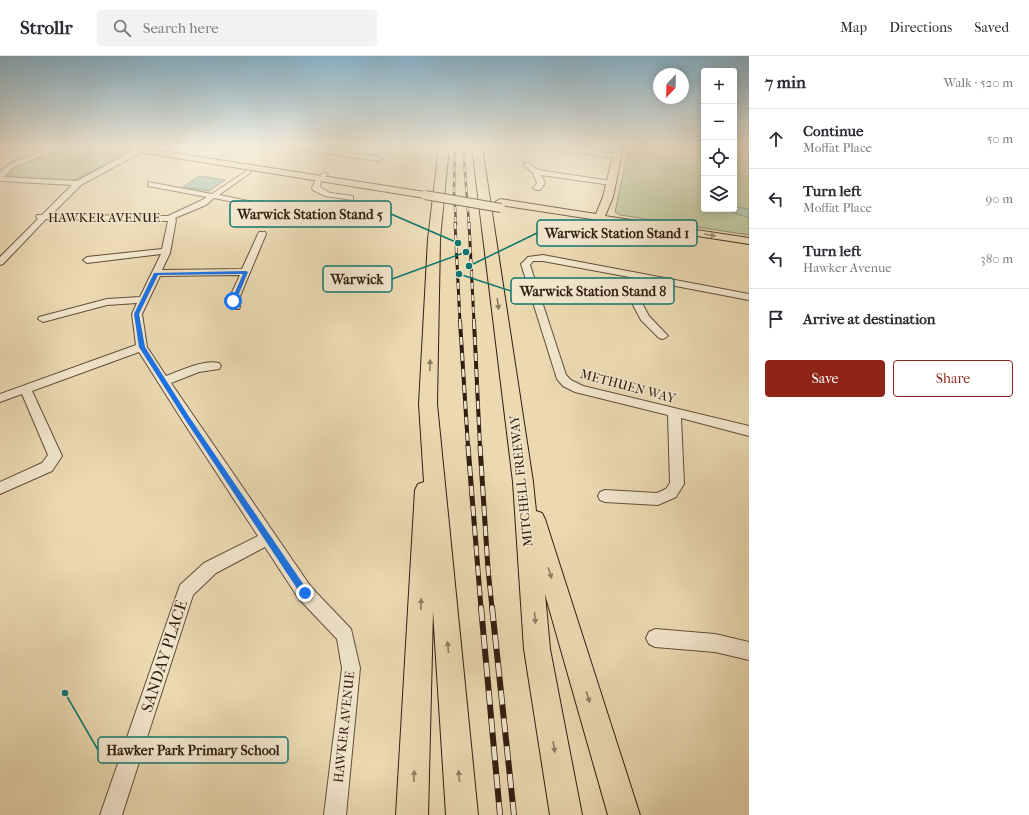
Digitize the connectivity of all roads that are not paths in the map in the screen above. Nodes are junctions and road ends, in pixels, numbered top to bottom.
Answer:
1 (66, 182) edge
2 (233, 182) edge
3 (322, 182) edge
4 (326, 182) edge
5 (332, 182) edge
6 (349, 182) edge
7 (440, 182) edge
8 (482, 182) edge
9 (541, 182) edge
10 (607, 182) edge
11 (75, 183) joint
12 (611, 183) joint
13 (150, 184) dead end
14 (537, 188) dead end
15 (425, 193) junction
16 (340, 194) dead end
17 (213, 196) junction
18 (350, 198) dead end
19 (608, 200) junction
20 (501, 205) junction
21 (274, 208) dead end
22 (601, 216) junction
23 (43, 217) junction
24 (169, 218) junction
25 (571, 220) junction
26 (617, 221) junction
27 (262, 234) dead end
28 (687, 240) junction
29 (749, 241) edge
30 (166, 251) junction
31 (749, 251) edge
32 (0, 256) edge
33 (88, 260) dead end
34 (0, 262) edge
35 (246, 272) junction
36 (156, 274) junction
37 (640, 276) junction
38 (749, 297) edge
39 (143, 300) junction
40 (235, 307) dead end
41 (43, 319) dead end
42 (663, 336) dead end
43 (142, 347) junction
44 (216, 366) dead end
45 (164, 381) junction
46 (26, 390) junction
47 (0, 398) edge
48 (428, 404) junction
49 (674, 413) junction
50 (749, 432) edge
51 (523, 482) junction
52 (0, 488) edge
53 (605, 496) dead end
54 (268, 538) junction
55 (655, 638) dead end
56 (749, 652) edge
57 (111, 815) edge
58 (335, 815) edge
59 (412, 815) edge
60 (462, 815) edge
61 (566, 815) edge
62 (624, 815) edge

1 - 11 street
2 - 17 street
3 - 18 street
4 - 16 street
5 - 15 main road
6 - 15 main road
48 -> 7 highway
8 -> 51 highway, MITCHELL FREEWAY
9 - 14 street
10 - 12 street
11 - 23 street
12 - 19 main road
13 - 17 street
15 - 20 main road, bridge
17 - 21 street
17 - 24 street
19 - 22 main road
19 - 26 main road
20 - 22 main road
20 - 25 main road
22 - 25 main road
22 - 26 main road
22 - 28 main road
23 - 24 street, HAWKER AVENUE
23 - 32 street
23 - 34 street
24 - 30 street, HAWKER AVENUE
25 - 28 main road
26 -> 29 main road
27 - 35 street
28 - 31 main road
30 - 33 street
30 - 36 street, HAWKER AVENUE
35 - 36 street
35 - 40 street
36 - 39 street, HAWKER AVENUE
37 - 38 street, METHUEN WAY
37 - 42 street
37 - 49 street, METHUEN WAY
39 - 41 street
39 - 43 street, HAWKER AVENUE
43 - 45 street, HAWKER AVENUE
43 - 46 street
44 - 45 street
45 - 54 street, HAWKER AVENUE
46 - 47 street
46 - 52 street
59 -> 48 highway
60 -> 48 highway
49 - 50 street, METHUEN WAY
49 - 53 street
51 -> 61 highway, MITCHELL FREEWAY
51 -> 62 highway
54 - 57 street, SANDAY PLACE
54 - 58 street, HAWKER AVENUE
55 - 56 street

